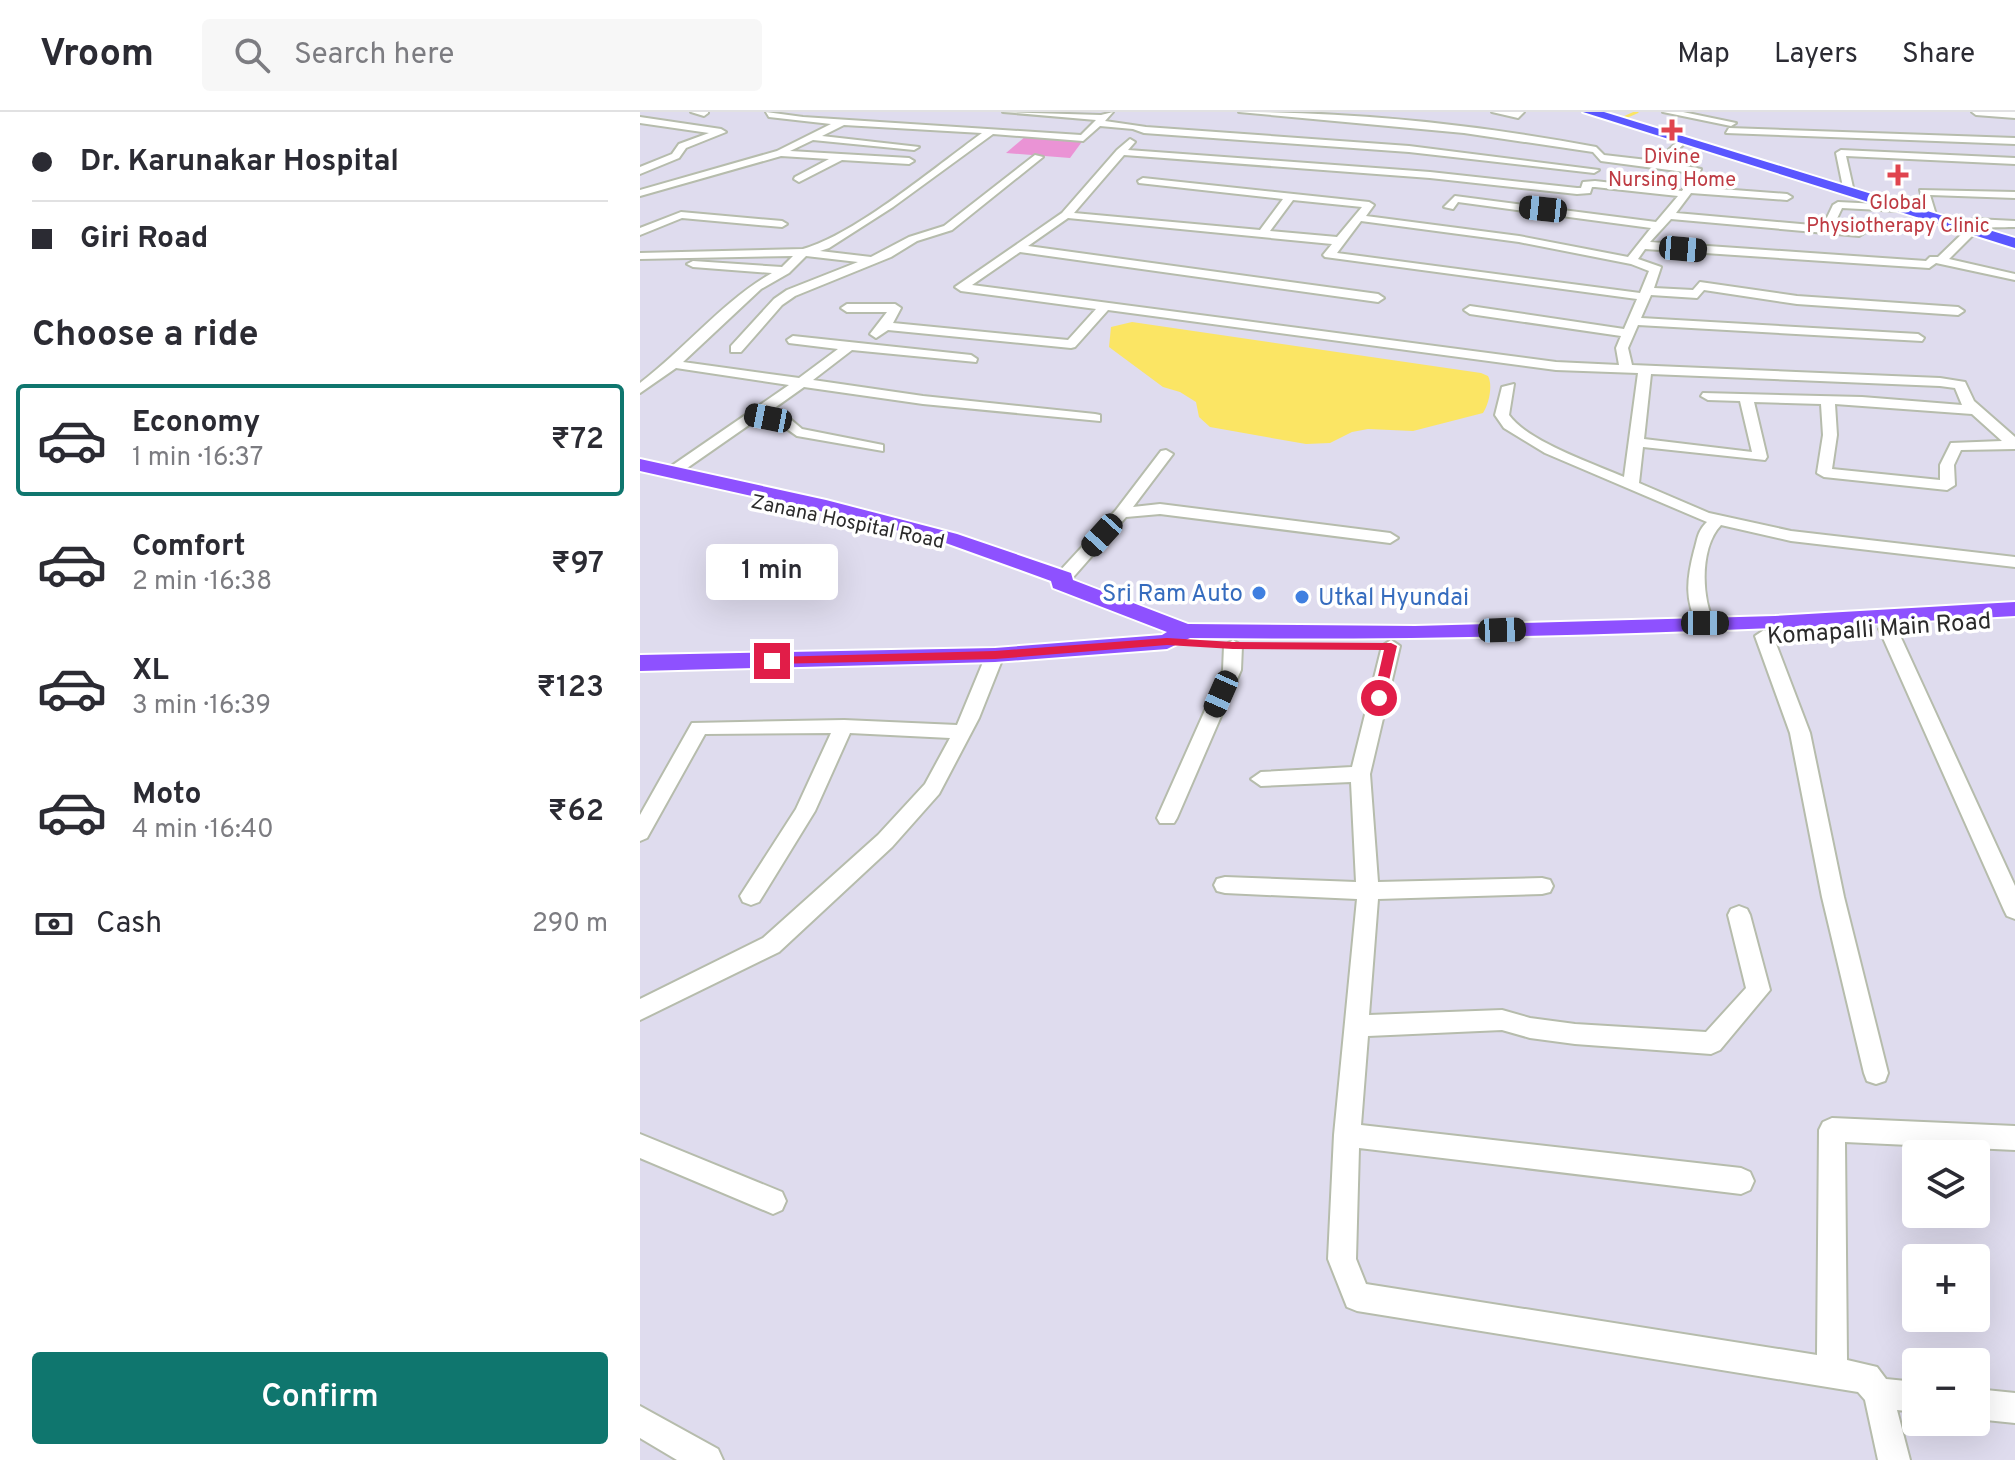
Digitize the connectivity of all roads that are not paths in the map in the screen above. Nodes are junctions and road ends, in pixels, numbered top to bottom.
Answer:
1 (702, 112) edge
2 (771, 112) edge
3 (918, 112) edge
4 (1007, 112) edge
5 (1243, 112) edge
6 (1496, 112) edge
7 (1520, 112) edge
8 (1590, 112) edge
9 (1667, 112) edge
10 (1976, 112) edge
11 (2015, 115) edge
12 (1103, 118) edge
13 (640, 120) edge
14 (845, 121) junction
15 (674, 123) junction
16 (902, 124) junction
17 (1732, 124) junction
18 (1140, 125) junction
19 (991, 131) junction
20 (1828, 133) junction
21 (815, 138) junction
22 (1682, 141) junction
23 (2015, 141) edge
24 (914, 147) dead end
25 (1717, 151) junction
26 (1120, 152) junction
27 (780, 153) junction
28 (1841, 153) junction
29 (1038, 157) dead end
30 (839, 158) junction
31 (909, 161) dead end
32 (2015, 161) edge
33 (752, 162) junction
34 (1658, 164) junction
35 (818, 169) junction
36 (1594, 170) dead end
37 (640, 171) edge
38 (799, 179) dead end
39 (640, 181) edge
40 (1143, 181) dead end
41 (657, 188) junction
42 (1687, 192) junction
43 (1849, 192) junction
44 (640, 193) edge
45 (2015, 195) edge
46 (1291, 196) junction
47 (1787, 197) dead end
48 (1449, 207) dead end
49 (1899, 208) junction
50 (1066, 215) junction
51 (1666, 215) junction
52 (1359, 218) junction
53 (1932, 218) junction
54 (782, 224) dead end
55 (2015, 224) edge
56 (1656, 225) junction
57 (1956, 225) junction
58 (1827, 229) junction
59 (1972, 230) junction
60 (640, 232) edge
61 (1264, 232) junction
62 (1859, 233) dead end
63 (1340, 241) junction
64 (2015, 243) edge
65 (1641, 245) junction
66 (1016, 248) junction
67 (803, 252) junction
68 (702, 253) junction
69 (640, 256) edge
70 (873, 261) junction
71 (1631, 261) junction
72 (1940, 261) junction
73 (785, 271) junction
74 (2015, 277) edge
75 (1647, 294) junction
76 (1378, 298) dead end
77 (847, 308) dead end
78 (1103, 308) junction
79 (1470, 310) dead end
80 (1958, 311) dead end
81 (885, 326) junction
82 (1632, 328) junction
83 (1918, 338) dead end
84 (793, 340) dead end
85 (856, 345) junction
86 (736, 349) dead end
87 (971, 359) dead end
88 (673, 364) junction
89 (1626, 369) junction
90 (1645, 370) junction
91 (802, 381) junction
92 (1509, 387) dead end
93 (640, 389) edge
94 (1708, 396) dead end
95 (1746, 396) junction
96 (1828, 400) junction
97 (1975, 410) junction
98 (751, 415) junction
99 (1095, 418) dead end
100 (1636, 442) junction
101 (2014, 445) edge
102 (878, 448) dead end
103 (1166, 454) dead end
104 (640, 465) edge
105 (672, 472) junction
106 (640, 473) edge
107 (1631, 484) junction
108 (1121, 513) junction
109 (1717, 521) junction
110 (1390, 538) dead end
111 (2015, 562) edge
112 (1057, 582) junction
113 (2015, 609) edge
114 (2015, 619) edge
115 (1705, 623) junction
116 (1888, 629) junction
117 (1176, 636) junction
118 (1764, 636) junction
119 (1233, 646) junction
120 (1391, 646) junction
121 (995, 655) junction
122 (640, 663) edge
123 (844, 726) junction
124 (963, 732) junction
125 (1360, 774) junction
126 (1261, 779) dead end
127 (1167, 818) dead end
128 (640, 833) edge
129 (1225, 885) dead end
130 (1542, 886) dead end
131 (1368, 893) junction
132 (751, 896) dead end
133 (2015, 910) edge
134 (1739, 915) dead end
135 (640, 1010) edge
136 (1358, 1026) junction
137 (1876, 1073) dead end
138 (1347, 1135) junction
139 (2015, 1138) edge
140 (640, 1146) edge
141 (1741, 1181) dead end
142 (773, 1201) dead end
143 (1832, 1373) junction
144 (1878, 1393) junction
145 (1902, 1396) edge
146 (1990, 1405) edge
147 (2015, 1408) edge
148 (640, 1421) edge
149 (707, 1460) edge
150 (1894, 1460) edge

1 - 15 street
2 - 14 street
3 - 16 street
4 - 12 street
5 - 34 street
6 - 7 street
8 - 22 highway
9 - 17 street
10 - 11 street
12 - 18 street
12 - 19 street
13 - 15 street
14 - 16 street
14 - 21 street
15 - 37 street
16 - 19 street
17 - 20 street
17 - 25 street
18 - 26 street
18 - 36 street
19 - 67 street
20 - 23 street
20 - 28 street
21 - 24 street
21 - 27 street
22 - 25 highway
22 - 34 street
25 - 43 highway
26 - 42 street
26 - 50 street
27 - 30 street
27 - 33 street
28 - 32 street
28 - 43 street
29 - 70 street
30 - 31 street
30 - 35 street
33 - 35 street
33 - 41 street
34 - 42 street
35 - 38 street
39 - 41 street
40 - 46 street
41 - 44 street
42 - 47 street
42 - 51 street
43 - 49 highway
45 - 53 street
46 - 52 street
46 - 61 street
48 - 56 street
49 - 53 highway
49 - 58 street
50 - 61 street
50 - 66 street
51 - 56 street
51 - 58 street
52 - 63 street
52 - 71 street
53 - 57 highway
54 - 60 street
55 - 57 street
56 - 65 street
57 - 59 highway
58 - 62 street
59 - 64 highway
59 - 72 street
61 - 63 street
63 - 75 street
65 - 71 street
65 - 72 street
66 - 76 street
66 - 78 street
67 - 68 street
67 - 70 street
67 - 73 street
68 - 69 street
68 - 73 street
70 - 86 street
71 - 75 street
72 - 74 street
73 - 88 street
75 - 80 street
75 - 82 street
77 - 81 street
78 - 81 street
78 - 89 street
79 - 82 street
81 - 85 street
82 - 83 street
82 - 89 street
84 - 85 street
85 - 87 street
85 - 91 street
88 - 91 street
88 - 93 street
89 - 90 street
90 - 97 street
90 - 100 street
91 - 98 street
91 - 99 street
92 - 107 street
94 - 95 street
95 - 96 street
95 - 100 street
96 - 97 street
96 - 101 street
97 - 101 street
98 - 102 street
98 - 105 street
100 - 107 street
103 - 108 street
104 - 105 main road
105 - 112 main road
106 - 112 main road, Zanana Hospital Road
107 - 109 street
108 - 110 street
108 - 112 street
109 - 111 street
109 - 115 street
112 - 117 main road
113 - 115 main road
114 - 116 main road, Komapalli Main Road
115 - 117 main road
116 - 118 main road, Komapalli Main Road
116 - 133 street
117 - 119 main road, Komapalli Main Road
117 - 121 main road
118 - 120 main road, Komapalli Main Road
118 - 137 street
119 - 120 main road, Komapalli Main Road
119 - 127 street
120 - 125 street
121 - 122 main road
121 - 124 street
123 - 124 street
123 - 128 street
123 - 132 street
124 - 135 street
125 - 126 street
125 - 131 street
129 - 131 street
130 - 131 street
131 - 136 street
134 - 136 street
136 - 138 street
138 - 141 street
138 - 143 street
139 - 143 street
140 - 142 street
143 - 144 street
144 - 145 street
144 - 150 street
146 - 147 street
148 - 149 street

